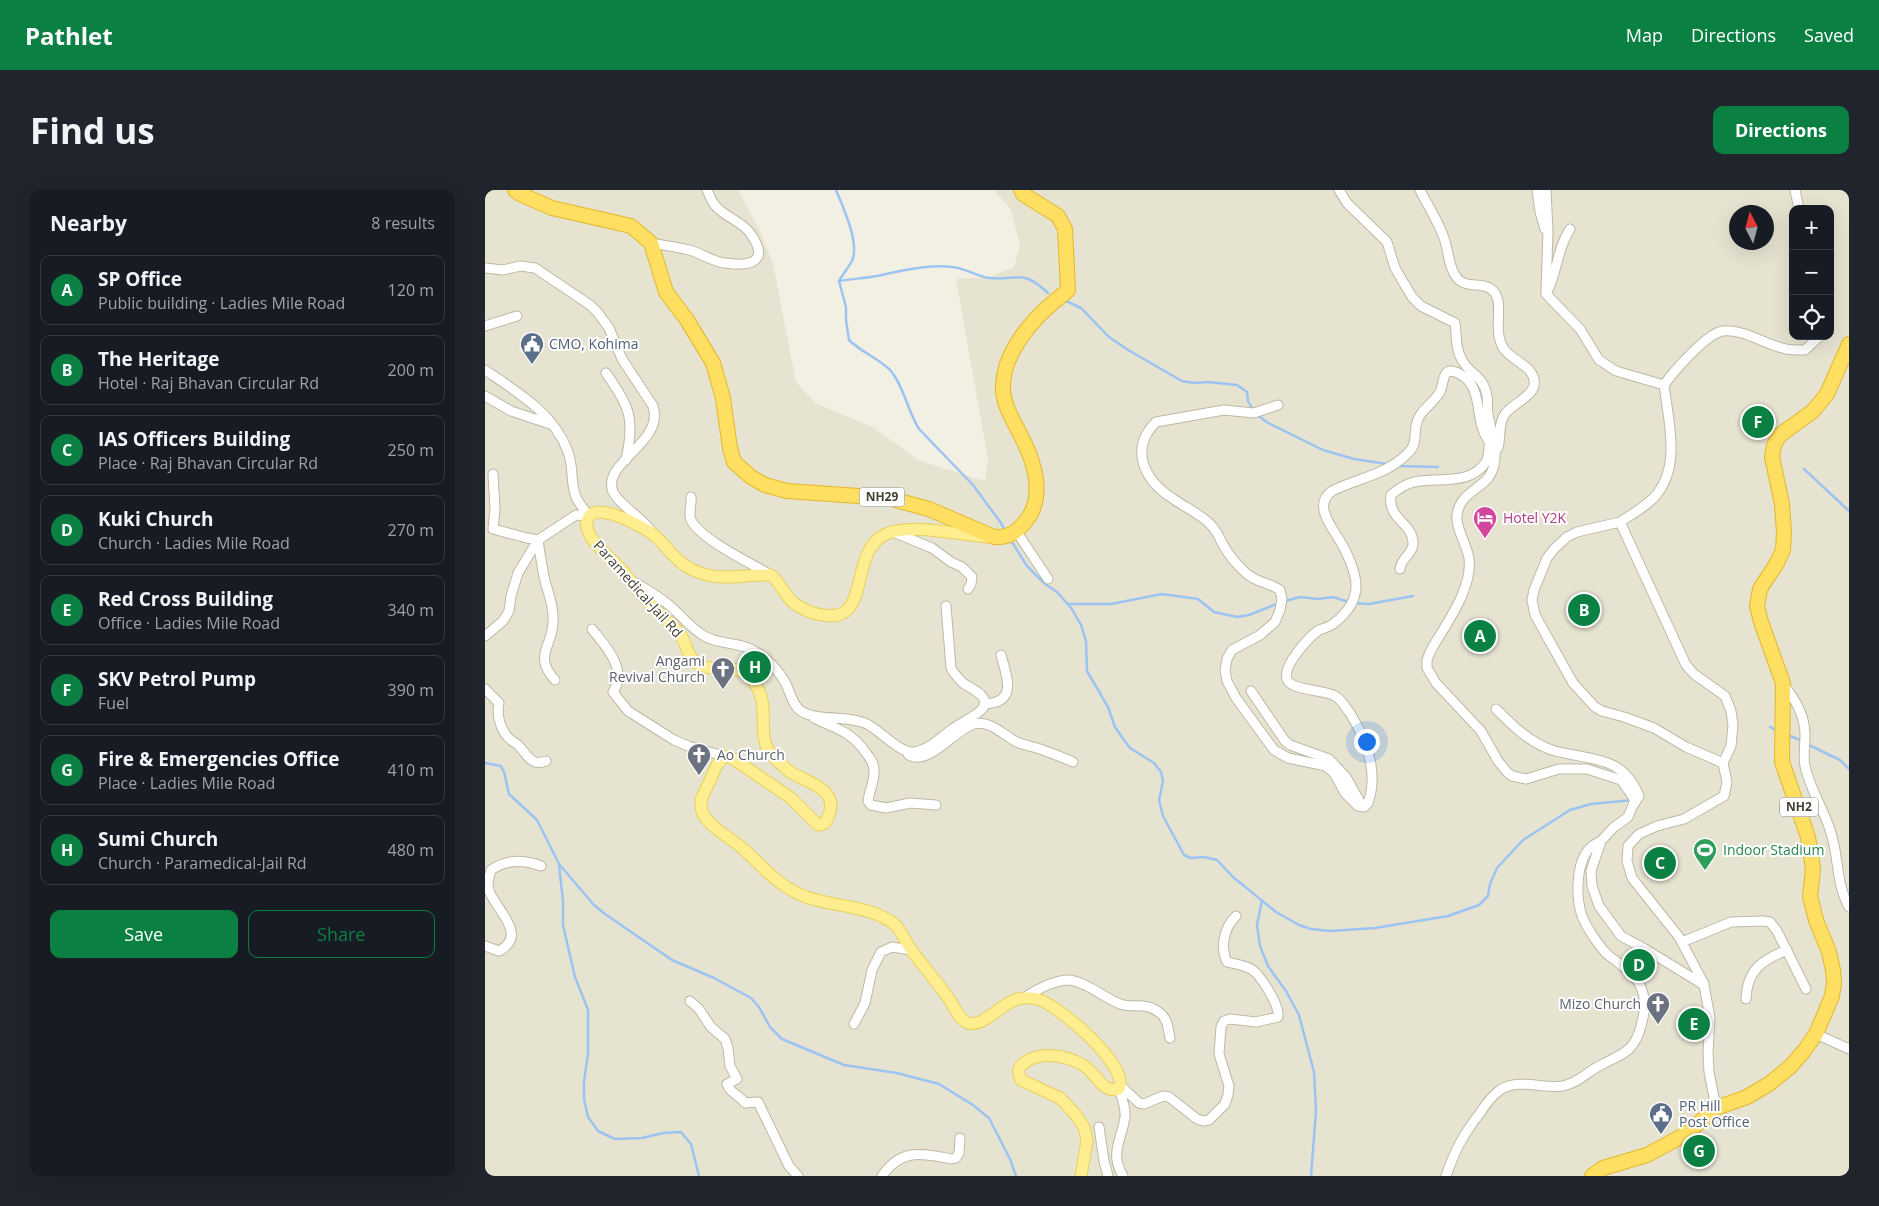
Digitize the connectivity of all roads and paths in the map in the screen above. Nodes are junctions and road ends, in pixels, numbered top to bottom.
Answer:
1 (515, 190) edge
2 (707, 190) edge
3 (1021, 190) edge
4 (1339, 190) edge
5 (1420, 190) edge
6 (1537, 190) edge
7 (1546, 190) edge
8 (1795, 190) edge
9 (1798, 205) edge
10 (1570, 229) dead end
11 (1548, 239) junction
12 (651, 243) junction
13 (485, 268) edge
14 (1546, 294) junction
15 (517, 316) dead end
16 (485, 326) edge
17 (1816, 340) edge
18 (1849, 344) edge
19 (485, 370) edge
20 (607, 373) dead end
21 (1664, 384) junction
22 (485, 396) edge
23 (1278, 405) dead end
24 (551, 424) junction
25 (1491, 445) junction
26 (1495, 459) junction
27 (626, 461) junction
28 (493, 474) dead end
29 (691, 497) dead end
30 (589, 516) junction
31 (1620, 522) junction
32 (1016, 531) junction
33 (892, 532) junction
34 (654, 535) junction
35 (994, 537) junction
36 (539, 540) junction
37 (1400, 569) dead end
38 (771, 575) junction
39 (1048, 579) dead end
40 (629, 580) junction
41 (968, 589) dead end
42 (946, 606) dead end
43 (592, 629) dead end
44 (485, 636) edge
45 (1001, 655) dead end
46 (555, 680) dead end
47 (1783, 684) junction
48 (485, 689) edge
49 (1251, 691) dead end
50 (984, 704) junction
51 (1496, 709) dead end
52 (805, 714) junction
53 (905, 750) junction
54 (724, 756) junction
55 (546, 761) dead end
56 (1073, 762) dead end
57 (1723, 763) junction
58 (936, 805) dead end
59 (1632, 806) junction
60 (1362, 807) junction
61 (1601, 841) junction
62 (541, 866) dead end
63 (1849, 907) edge
64 (1237, 916) dead end
65 (1682, 942) junction
66 (485, 946) edge
67 (911, 950) junction
68 (1787, 950) junction
69 (1704, 984) junction
70 (1806, 989) dead end
71 (1024, 998) junction
72 (1746, 999) dead end
73 (690, 1001) dead end
74 (854, 1024) dead end
75 (1816, 1034) junction
76 (1170, 1038) dead end
77 (1849, 1049) edge
78 (1120, 1088) junction
79 (1716, 1108) junction
80 (1099, 1127) dead end
81 (960, 1138) dead end
82 (798, 1176) edge
83 (882, 1176) edge
84 (1081, 1176) edge
85 (1108, 1176) edge
86 (1123, 1176) edge
87 (1446, 1176) edge
88 (1592, 1176) edge

1 - 12 highway
2 - 12 street
3 - 32 highway
4 - 25 street
5 - 26 street
6 - 11 street
7 - 11 street
8 - 9 street
10 - 14 street
11 - 14 street
12 - 35 highway, NH29
13 - 27 street
14 - 21 street
15 - 16 street
17 - 21 street
18 - 47 highway, NH2
19 - 24 street
20 - 27 street
21 - 31 street
22 - 24 street
23 - 60 street
24 - 30 street
25 - 26 street
25 - 37 street
25 - 60 street
26 - 59 street
27 - 34 street
28 - 36 street
29 - 38 street
30 - 34 main road
30 - 36 street
30 - 40 main road, Paramedical-Jail Rd
31 - 57 street
31 - 57 street
32 - 35 highway
32 - 39 street
33 - 35 main road
33 - 38 main road
33 - 41 street
34 - 38 main road
36 - 44 street
36 - 46 street
40 - 52 street
40 - 54 main road, Paramedical-Jail Rd
42 - 50 street
43 - 54 street
45 - 50 street
47 - 63 street
47 - 75 highway, NH2
48 - 55 street
49 - 60 street
50 - 53 street
51 - 59 street
52 - 53 street
52 - 58 street
53 - 56 street
54 - 67 main road
57 - 65 street
59 - 61 street
61 - 69 street
61 - 87 street
62 - 66 street
64 - 78 street
65 - 68 street
65 - 69 street
67 - 71 main road
67 - 74 street
68 - 70 street
68 - 72 street
69 - 79 street
71 - 76 street
71 - 78 main road
73 - 82 street
75 - 77 street
75 - 79 highway, NH2
78 - 84 main road
78 - 86 street
79 - 88 highway, NH2
80 - 85 street
81 - 83 street

